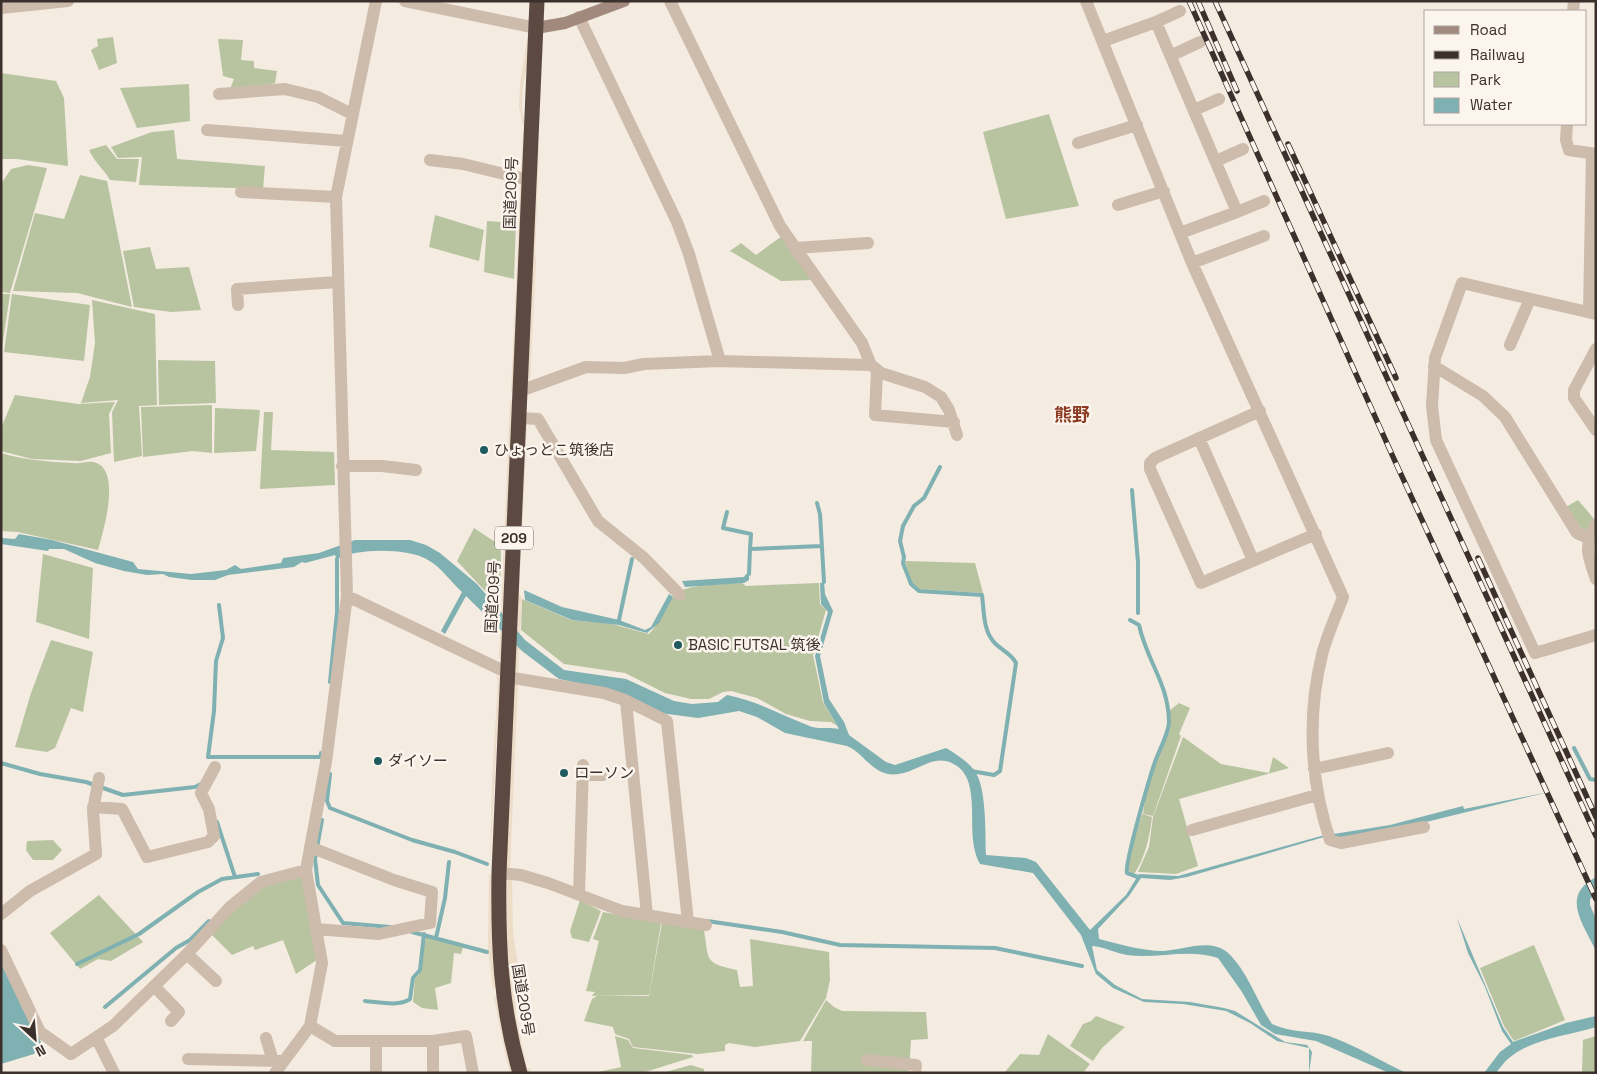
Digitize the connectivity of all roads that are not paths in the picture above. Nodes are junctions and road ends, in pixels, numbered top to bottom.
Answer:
1 (68, 1) edge
2 (376, 1) edge
3 (405, 1) edge
4 (537, 1) edge
5 (624, 1) edge
6 (670, 1) edge
7 (1086, 1) edge
8 (32, 3) edge
9 (1, 8) edge
10 (1180, 11) dead end
11 (579, 18) junction
12 (1156, 22) junction
13 (536, 28) junction
14 (1103, 41) junction
15 (1200, 42) dead end
16 (1172, 55) junction
17 (219, 94) dead end
18 (1218, 99) dead end
19 (1194, 110) junction
20 (352, 114) junction
21 (1137, 125) junction
22 (1567, 125) edge
23 (207, 130) dead end
24 (347, 141) junction
25 (1078, 143) dead end
26 (1243, 149) dead end
27 (1594, 154) edge
28 (430, 160) dead end
29 (1216, 161) junction
30 (529, 180) junction
31 (1164, 191) junction
32 (241, 192) dead end
33 (336, 197) junction
34 (1264, 201) dead end
35 (1118, 205) dead end
36 (1237, 212) junction
37 (1180, 233) junction
38 (1264, 236) dead end
39 (868, 243) dead end
40 (796, 248) junction
41 (1192, 263) junction
42 (337, 282) junction
43 (1530, 299) junction
44 (238, 304) dead end
45 (1592, 313) edge
46 (1510, 345) dead end
47 (1595, 351) edge
48 (720, 361) junction
49 (1434, 366) junction
50 (874, 367) junction
51 (520, 391) junction
52 (1260, 411) junction
53 (519, 418) junction
54 (954, 422) junction
55 (1596, 430) edge
56 (957, 435) dead end
57 (1199, 438) junction
58 (342, 466) junction
59 (416, 470) dead end
60 (1596, 524) edge
61 (1316, 534) junction
62 (1588, 538) junction
63 (1253, 560) junction
64 (1596, 579) edge
65 (680, 595) dead end
66 (347, 596) junction
67 (1596, 635) edge
68 (508, 675) junction
69 (626, 701) junction
70 (1388, 753) dead end
71 (215, 767) dead end
72 (1314, 769) junction
73 (603, 775) dead end
74 (99, 778) dead end
75 (1317, 795) junction
76 (93, 807) junction
77 (1424, 827) dead end
78 (1192, 830) dead end
79 (310, 847) junction
80 (306, 870) junction
81 (499, 873) junction
82 (579, 894) junction
83 (1, 914) edge
84 (647, 915) junction
85 (688, 922) junction
86 (706, 925) dead end
87 (316, 929) junction
88 (1, 950) edge
89 (187, 954) junction
90 (216, 981) dead end
91 (154, 986) junction
92 (171, 1021) dead end
93 (310, 1026) junction
94 (96, 1037) junction
95 (266, 1038) dead end
96 (376, 1041) junction
97 (433, 1042) junction
98 (188, 1059) dead end
99 (867, 1060) dead end
100 (277, 1065) edge
101 (114, 1073) edge
102 (376, 1073) edge
103 (433, 1073) edge
104 (474, 1073) edge
105 (520, 1073) edge
106 (915, 1073) edge

1 - 8 street
2 - 20 street
3 - 13 street
4 - 13 highway, 国道209号 / 209
5 - 11 street
6 - 40 street
7 - 14 street
8 - 9 street
10 - 12 street
11 - 13 street
11 - 48 street
12 - 14 street
12 - 16 street
13 - 30 highway, 国道209号 / 209
14 - 21 street
15 - 16 street
16 - 19 street
17 - 20 street
18 - 19 street
19 - 29 street
20 - 24 street
21 - 25 street
21 - 31 street
22 - 27 street
23 - 24 street
24 - 33 street
26 - 29 street
27 - 45 street
28 - 30 street
29 - 36 street
30 - 51 highway, 国道209号 / 209
31 - 35 street
31 - 37 street
32 - 33 street
33 - 42 street
34 - 36 street
36 - 37 street
37 - 41 street
38 - 41 street
39 - 40 street
40 - 50 street
41 - 52 street
42 - 44 street
42 - 58 street
43 - 45 street
43 - 46 street
43 - 49 street
47 - 55 street
48 - 50 street
48 - 51 street
49 - 62 street
49 - 67 street
50 - 54 street
50 - 54 street
51 - 53 highway, 国道209号 / 209
52 - 57 street
52 - 61 street
53 - 65 street
53 - 68 highway, 国道209号 / 209
54 - 56 street
57 - 63 street
57 - 63 street
58 - 59 street
58 - 66 street
60 - 62 street
61 - 63 street
61 - 72 street
62 - 64 street
66 - 68 street
66 - 79 street
68 - 69 street
68 - 81 highway, 国道209号 / 209
69 - 84 street
69 - 85 street
70 - 72 street
71 - 76 street
72 - 75 street
73 - 82 street
74 - 76 street
75 - 77 street
75 - 78 street
76 - 83 street
79 - 80 street
79 - 87 street
80 - 87 street
80 - 89 street
81 - 82 street
81 - 105 highway, 国道209号 / 209
82 - 84 street
84 - 85 street
85 - 86 street
87 - 93 street
88 - 94 street
89 - 90 street
89 - 91 street
91 - 92 street
91 - 94 street
93 - 96 street
93 - 100 street
94 - 101 street
95 - 100 street
96 - 97 street
96 - 102 street
97 - 103 street
97 - 104 street
98 - 100 street
99 - 106 street

